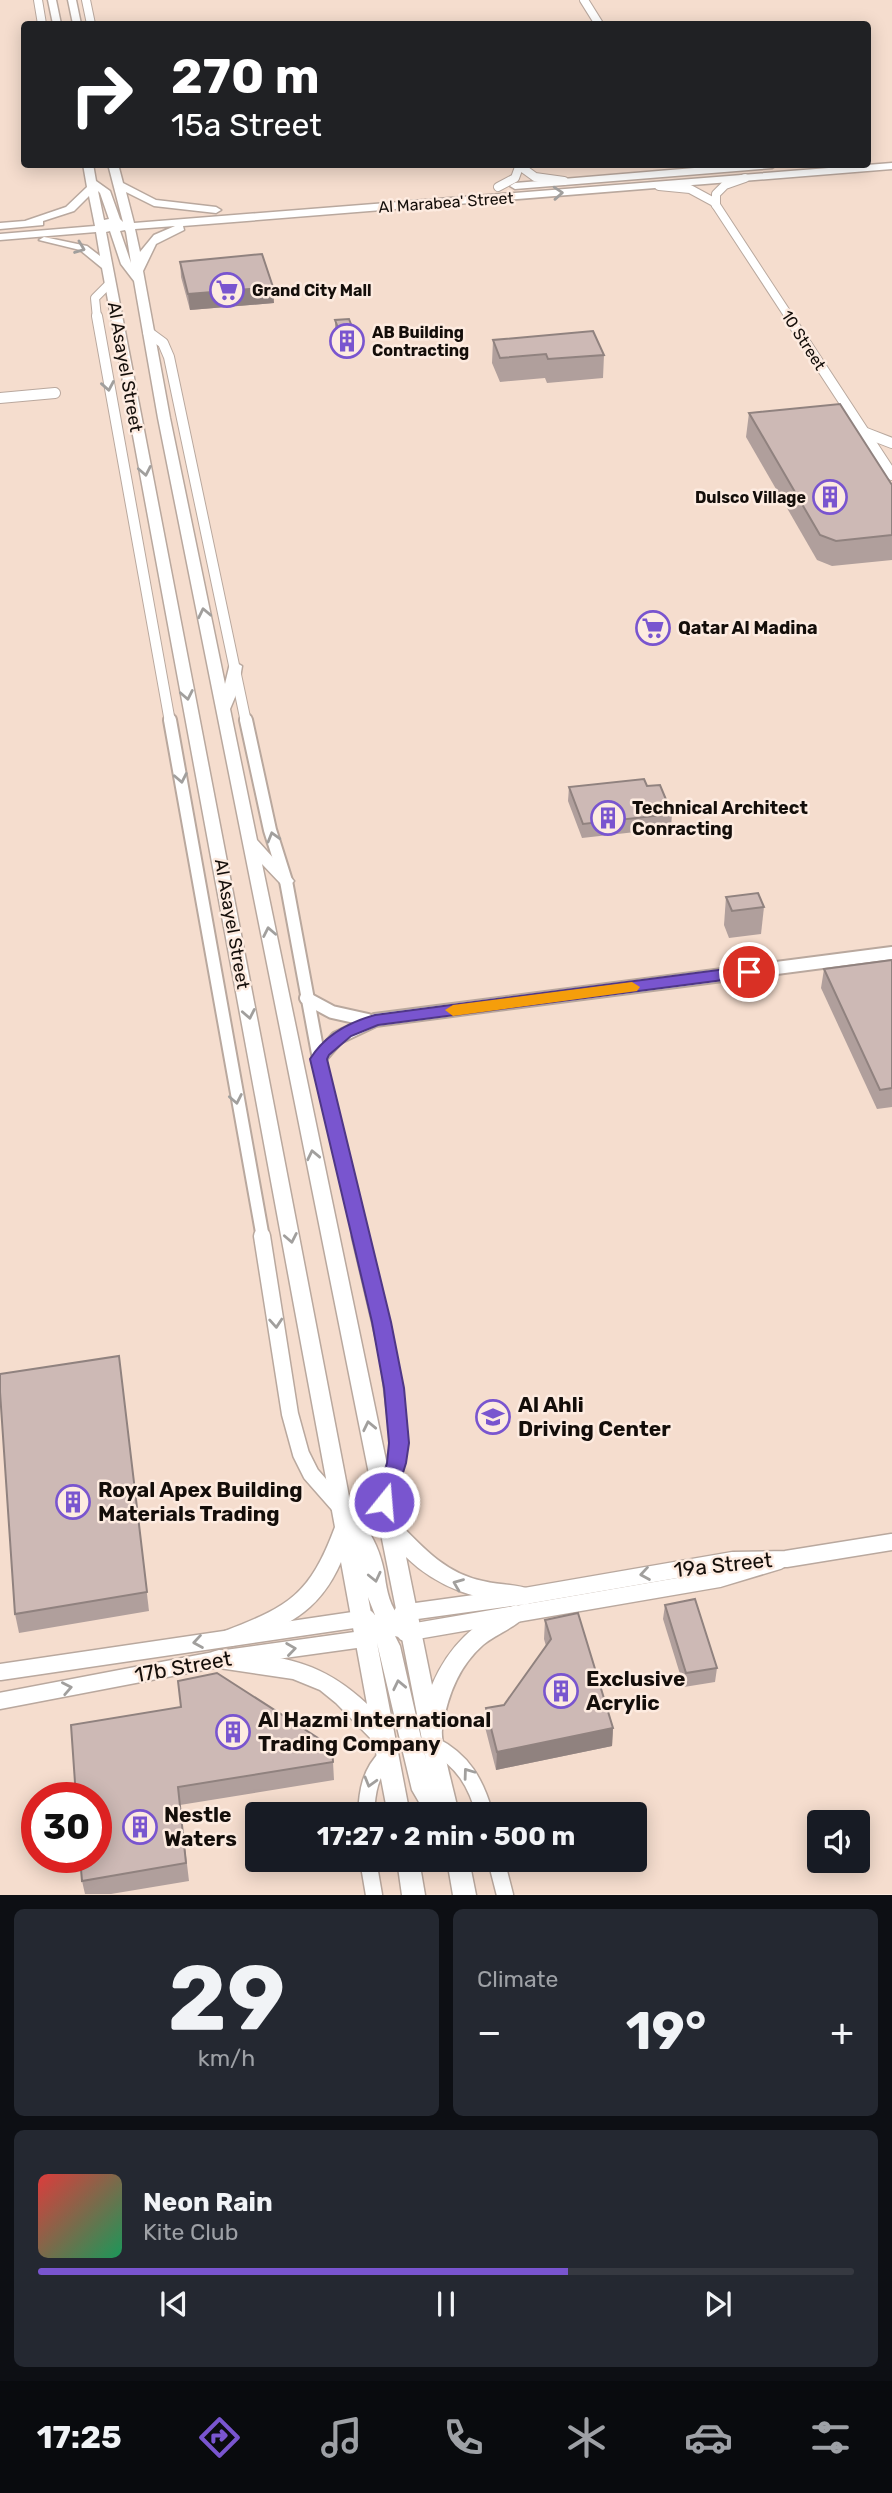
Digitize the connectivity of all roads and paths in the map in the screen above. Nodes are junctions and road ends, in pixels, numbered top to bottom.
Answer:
1 (38, 0) edge
2 (52, 0) edge
3 (72, 0) edge
4 (86, 0) edge
5 (584, 0) edge
6 (42, 21) edge
7 (56, 21) edge
8 (76, 21) edge
9 (90, 21) edge
10 (597, 21) edge
11 (892, 156) edge
12 (871, 158) edge
13 (892, 166) edge
14 (89, 168) edge
15 (116, 168) edge
16 (517, 168) edge
17 (522, 168) edge
18 (729, 168) edge
19 (868, 168) edge
20 (871, 168) edge
21 (745, 178) junction
22 (568, 181) junction
23 (119, 184) junction
24 (92, 185) junction
25 (658, 186) junction
26 (498, 187) junction
27 (716, 205) junction
28 (248, 207) junction
29 (217, 215) junction
30 (113, 223) junction
31 (2, 227) edge
32 (0, 239) edge
33 (106, 266) junction
34 (140, 281) junction
35 (109, 284) junction
36 (148, 332) junction
37 (55, 393) dead end
38 (0, 398) edge
39 (864, 432) junction
40 (892, 443) edge
41 (892, 451) edge
42 (877, 452) junction
43 (891, 470) edge
44 (235, 666) junction
45 (223, 709) junction
46 (251, 841) junction
47 (286, 881) junction
48 (892, 953) edge
49 (306, 998) junction
50 (375, 1020) junction
51 (319, 1059) junction
52 (384, 1502) junction
53 (345, 1517) junction
54 (388, 1525) junction
55 (892, 1542) edge
56 (521, 1605) junction
57 (385, 1626) junction
58 (232, 1637) junction
59 (219, 1659) junction
60 (0, 1672) edge
61 (0, 1700) edge
62 (432, 1743) junction
63 (386, 1746) junction
64 (367, 1802) edge
65 (397, 1802) edge
66 (431, 1802) edge
67 (444, 1802) edge
68 (482, 1802) edge
69 (370, 1872) edge
70 (410, 1872) edge
71 (460, 1872) edge
72 (499, 1872) edge
73 (374, 1895) edge
74 (414, 1895) edge
75 (465, 1895) edge
76 (505, 1895) edge

1 - 6 street
2 - 7 main road
3 - 8 main road
4 - 9 street
5 - 10 street
11 - 12 main road
13 - 20 main road, Al Marabea' Street
14 - 24 main road
15 - 23 main road, Al Asayel Street
16 - 26 street
17 - 22 street
18 - 22 main road, Al Marabea' Street
19 - 21 main road, Al Marabea' Street
21 - 25 main road, Al Marabea' Street
21 - 27 street
22 - 26 main road, Al Marabea' Street
23 - 29 main road
23 - 30 main road, Al Asayel Street
24 - 30 main road
24 - 31 main road
25 - 27 street
29 -> 25 main road, Al Marabea' Street
26 - 28 main road, Al Marabea' Street
27 - 39 street, 10 Street
28 - 29 main road, Al Marabea' Street
28 - 30 main road
29 - 30 main road, Al Marabea' Street
29 - 34 main road
30 - 31 main road
30 - 32 main road, Al Marabea' Street
30 - 33 main road, Al Asayel Street
30 - 34 main road, Al Asayel Street
32 -> 33 main road
33 - 35 main road, Al Asayel Street
34 - 36 main road, Al Asayel Street
35 -> 53 main road, Al Asayel Street
35 -> 53 street
36 - 44 street
45 -> 36 main road, Al Asayel Street
37 - 38 street
39 - 40 street
39 - 42 street, 10 Street
41 - 42 street
42 - 43 street, 10 Street
44 - 45 main road
47 -> 44 street
45 - 46 main road, Al Asayel Street
46 - 47 main road
52 -> 46 main road, Al Asayel Street
47 - 49 street
48 - 50 street
49 - 50 street
49 - 51 street
50 - 51 street
51 - 52 street
52 - 54 main road, Al Asayel Street
53 -> 57 main road
53 - 58 main road
56 -> 54 main road
54 - 57 main road, Al Asayel Street
55 - 56 street, 19a Street
56 - 57 street, 19a Street
56 - 62 main road
57 - 58 street, 17b Street
59 -> 57 street, 17b Street
57 - 62 main road, Al Asayel Street
57 - 63 main road, Al Asayel Street
66 -> 57 main road
58 -> 60 street, 17b Street
61 -> 59 street, 17b Street
59 - 63 main road
62 - 67 main road, Al Asayel Street
68 -> 62 street
63 -> 64 street
63 - 65 main road, Al Asayel Street
69 - 73 street
70 - 74 main road
71 - 75 main road
72 - 76 street

